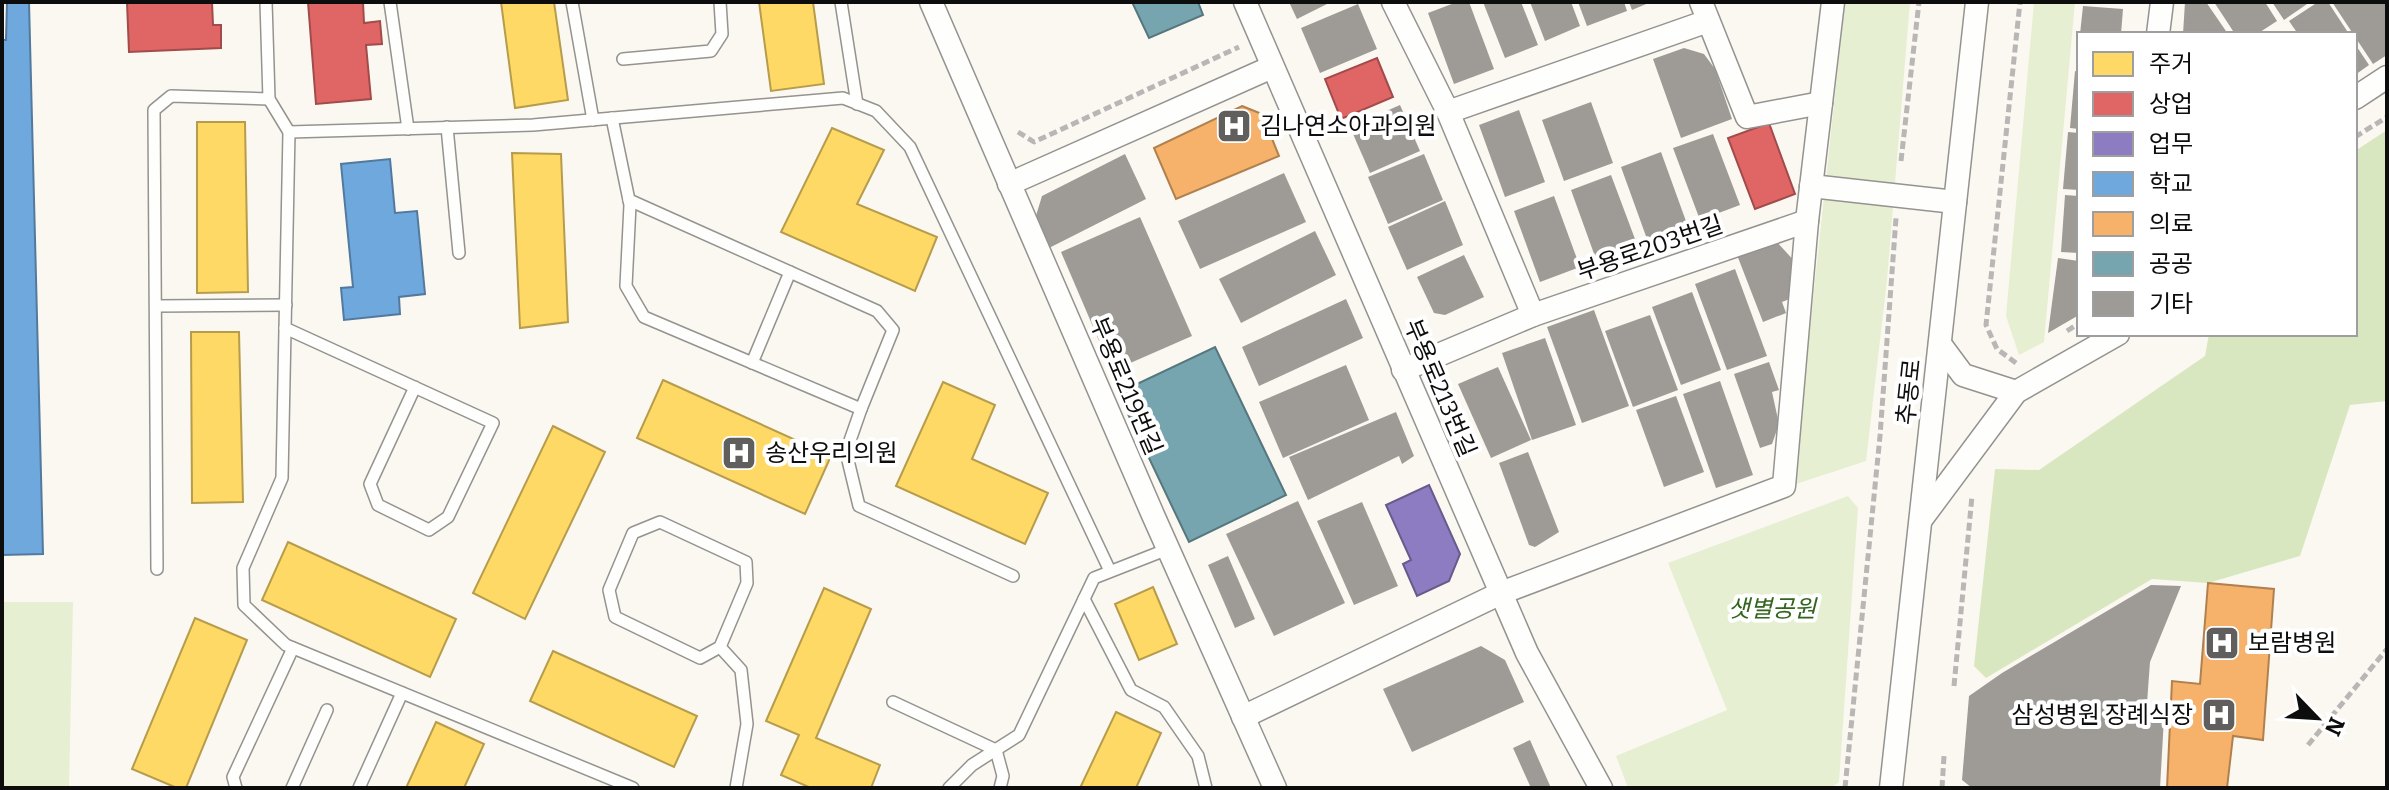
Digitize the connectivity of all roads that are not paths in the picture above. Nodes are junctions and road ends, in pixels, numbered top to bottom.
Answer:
1 (266, 2) edge
2 (390, 2) edge
3 (572, 2) edge
4 (720, 2) edge
5 (841, 2) edge
6 (931, 2) edge
7 (1245, 2) edge
8 (1393, 2) edge
9 (1833, 2) edge
10 (1977, 2) edge
11 (2162, 2) edge
12 (1704, 11) edge
13 (2158, 32) edge
14 (623, 59) dead end
15 (1272, 67) junction
16 (2387, 77) edge
17 (2357, 97) edge
18 (269, 99) junction
19 (1821, 103) junction
20 (857, 104) junction
21 (1448, 112) junction
22 (612, 118) junction
23 (593, 120) junction
24 (447, 127) junction
25 (408, 129) junction
26 (289, 132) junction
27 (1009, 184) junction
28 (1811, 186) junction
29 (629, 200) junction
30 (1955, 202) junction
31 (1807, 221) junction
32 (459, 253) dead end
33 (790, 272) junction
34 (286, 305) junction
35 (156, 306) junction
36 (1533, 315) junction
37 (285, 328) junction
38 (2114, 336) edge
39 (1940, 344) junction
40 (752, 363) junction
41 (1403, 370) junction
42 (415, 387) junction
43 (2016, 392) junction
44 (861, 409) junction
45 (1920, 521) junction
46 (1168, 549) junction
47 (157, 569) dead end
48 (1110, 571) junction
49 (1013, 576) dead end
50 (1501, 593) junction
51 (1084, 599) junction
52 (720, 647) junction
53 (293, 648) junction
54 (402, 693) junction
55 (893, 702) dead end
56 (327, 710) dead end
57 (1243, 717) junction
58 (996, 750) junction
59 (236, 788) edge
60 (292, 788) edge
61 (359, 788) edge
62 (633, 788) edge
63 (736, 788) edge
64 (949, 788) edge
65 (1000, 788) edge
66 (1206, 788) edge
67 (1275, 788) edge
68 (1601, 788) edge
69 (1891, 788) edge

1 - 18 lane
2 - 25 lane
3 - 23 lane
4 - 14 lane
5 - 20 lane
6 - 27 street, 부용로219번길
7 - 15 street, 부용로213번길
8 - 21 street
9 - 19 street
10 - 30 street, 추동로
11 - 13 street
12 - 19 street
12 - 21 street
15 - 27 street
15 - 41 street, 부용로213번길
16 - 17 street
18 - 26 lane
18 - 35 lane
19 - 28 street
20 - 22 lane
20 - 48 lane
21 - 36 street
22 - 23 lane
22 - 29 lane
23 - 24 lane
24 - 25 lane
24 - 32 lane
25 - 26 lane
26 - 34 lane
27 - 46 street, 부용로219번길
28 - 30 street
28 - 31 street
29 - 33 lane
29 - 40 lane
30 - 39 street, 추동로
31 - 36 street, 부용로203번길
31 - 50 street
33 - 40 lane
33 - 44 lane
34 - 35 lane
34 - 37 lane
35 - 47 lane
36 - 41 street, 부용로203번길
37 - 42 lane
37 - 53 lane
38 - 43 street
39 - 43 street
39 - 45 street, 추동로
40 - 44 lane
41 - 50 street, 부용로213번길
42 - 42 lane
43 - 45 street
44 - 49 lane
45 - 69 street, 추동로
46 - 48 lane
46 - 57 street, 부용로219번길
48 - 51 lane
50 - 57 street
50 - 68 street, 부용로213번길
51 - 58 lane
51 - 66 lane
52 - 52 lane
52 - 63 lane
53 - 54 lane
53 - 59 lane
54 - 61 lane
54 - 62 lane
55 - 58 lane
56 - 60 lane
57 - 67 street, 부용로219번길
58 - 64 lane
58 - 65 lane

